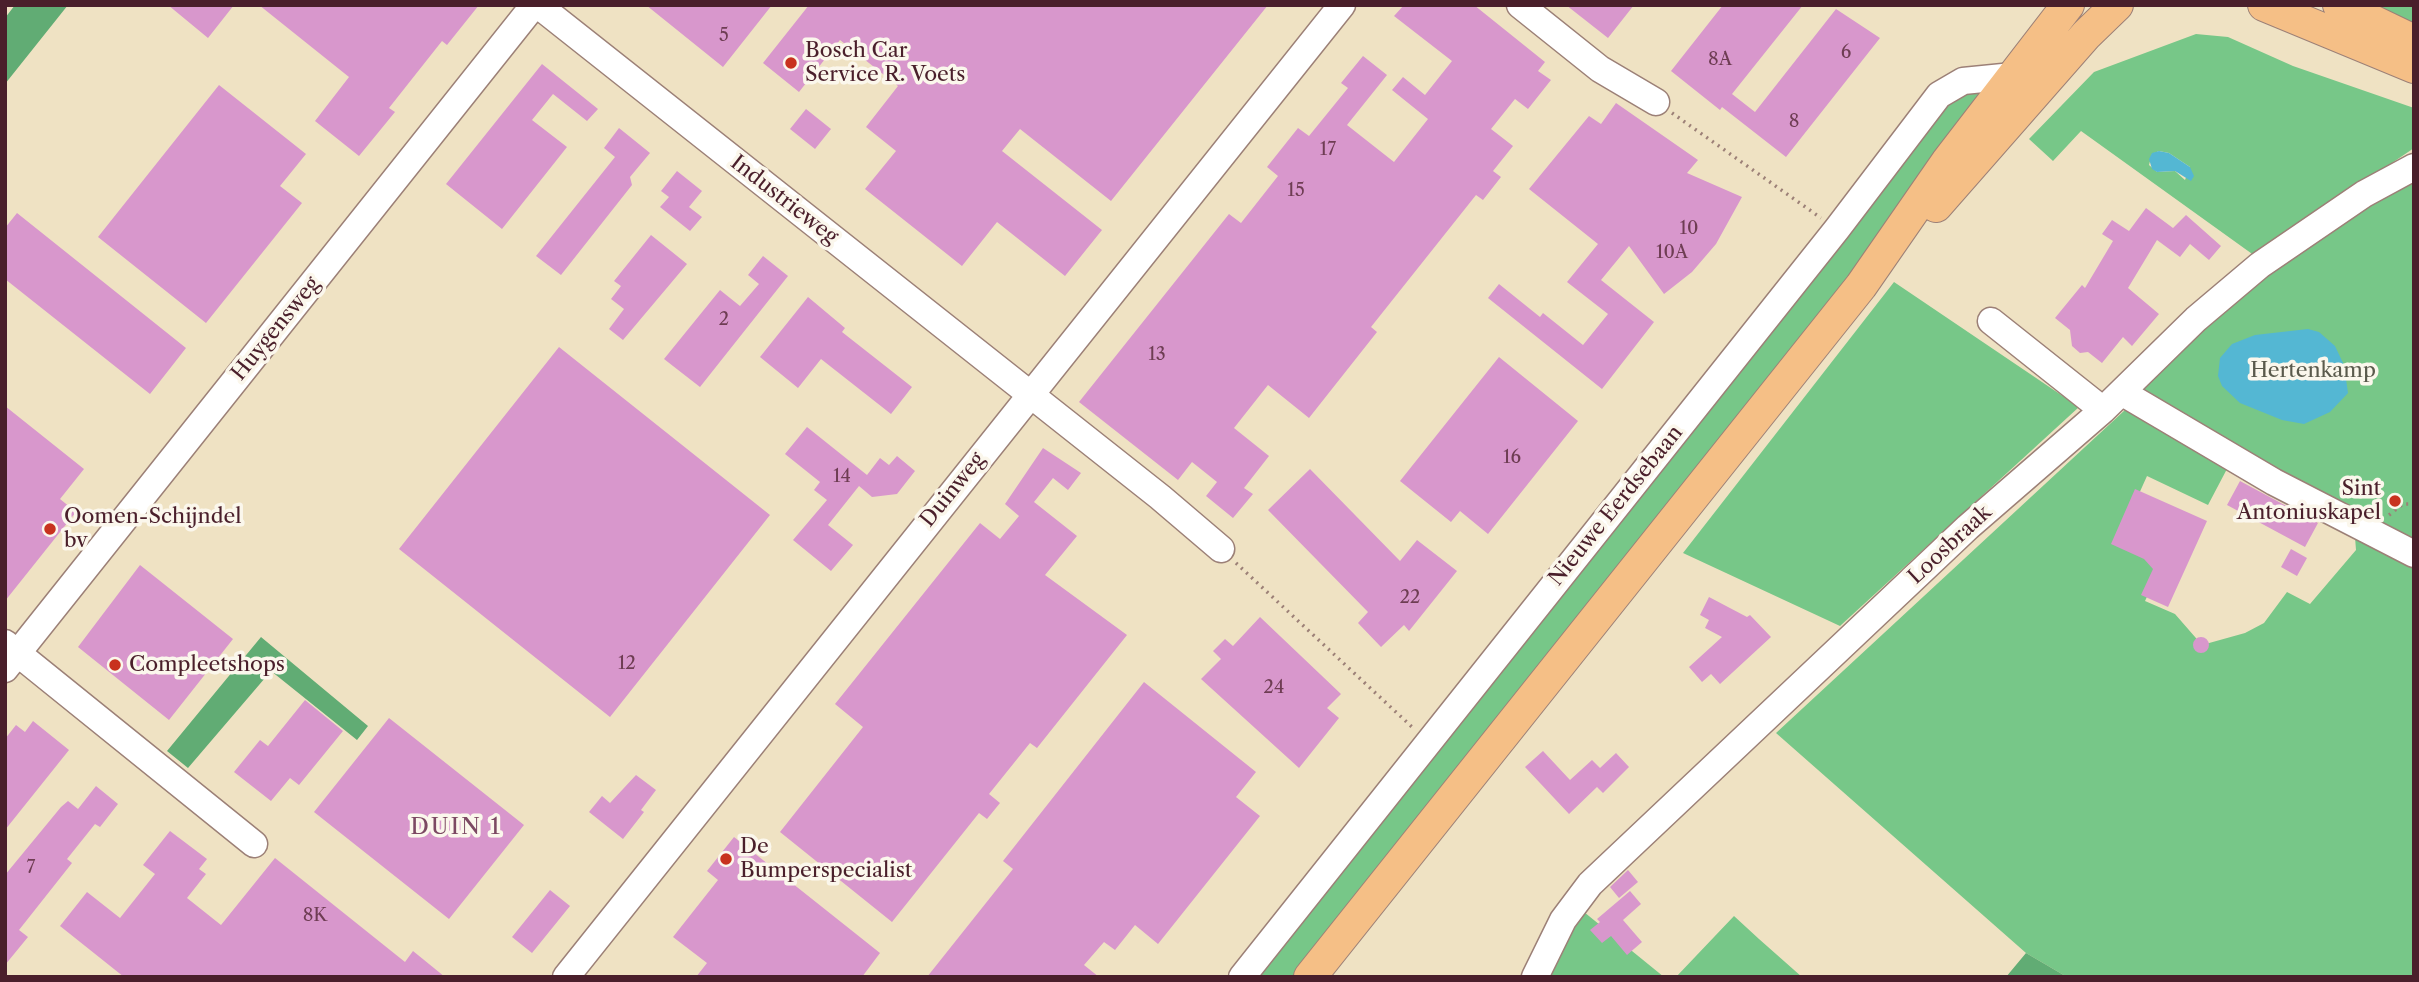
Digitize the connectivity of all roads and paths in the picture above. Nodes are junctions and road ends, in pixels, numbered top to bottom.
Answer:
1 (536, 5) edge
2 (1342, 5) edge
3 (1520, 5) edge
4 (2068, 5) edge
5 (2102, 5) edge
6 (2117, 5) edge
7 (2264, 5) edge
8 (2339, 5) edge
9 (2085, 34) junction
10 (2414, 41) edge
11 (2414, 67) edge
12 (2013, 76) junction
13 (1656, 102) joint
14 (2414, 167) edge
15 (1837, 229) junction
16 (1861, 286) junction
17 (1991, 321) dead end
18 (1029, 395) junction
19 (2113, 402) junction
20 (2414, 504) edge
21 (2379, 536) junction
22 (1221, 550) joint
23 (2414, 554) edge
24 (9, 655) edge
25 (1428, 743) junction
26 (254, 844) dead end
27 (566, 977) edge
28 (1242, 977) edge
29 (1310, 977) edge
30 (1535, 977) edge

1 - 18 street, Industrieweg
1 - 24 street, Huygensweg
2 - 18 street, Duinweg
3 - 13 street
4 - 12 main road
5 - 9 main road
6 - 9 main road
7 - 11 main road
8 - 10 main road
9 - 16 main road
12 - 15 street, Nieuwe Eerdsebaan
12 - 16 main road
13 - 15 path
14 - 19 street, Loosbraak
15 - 25 street, Nieuwe Eerdsebaan
16 - 29 main road
17 - 19 street
18 - 22 street, Industrieweg
18 - 27 street, Duinweg
19 - 21 street
19 - 30 street, Loosbraak
20 - 21 path
21 - 23 street
22 - 25 path
24 - 26 street, Huygensweg
25 - 28 street, Nieuwe Eerdsebaan

